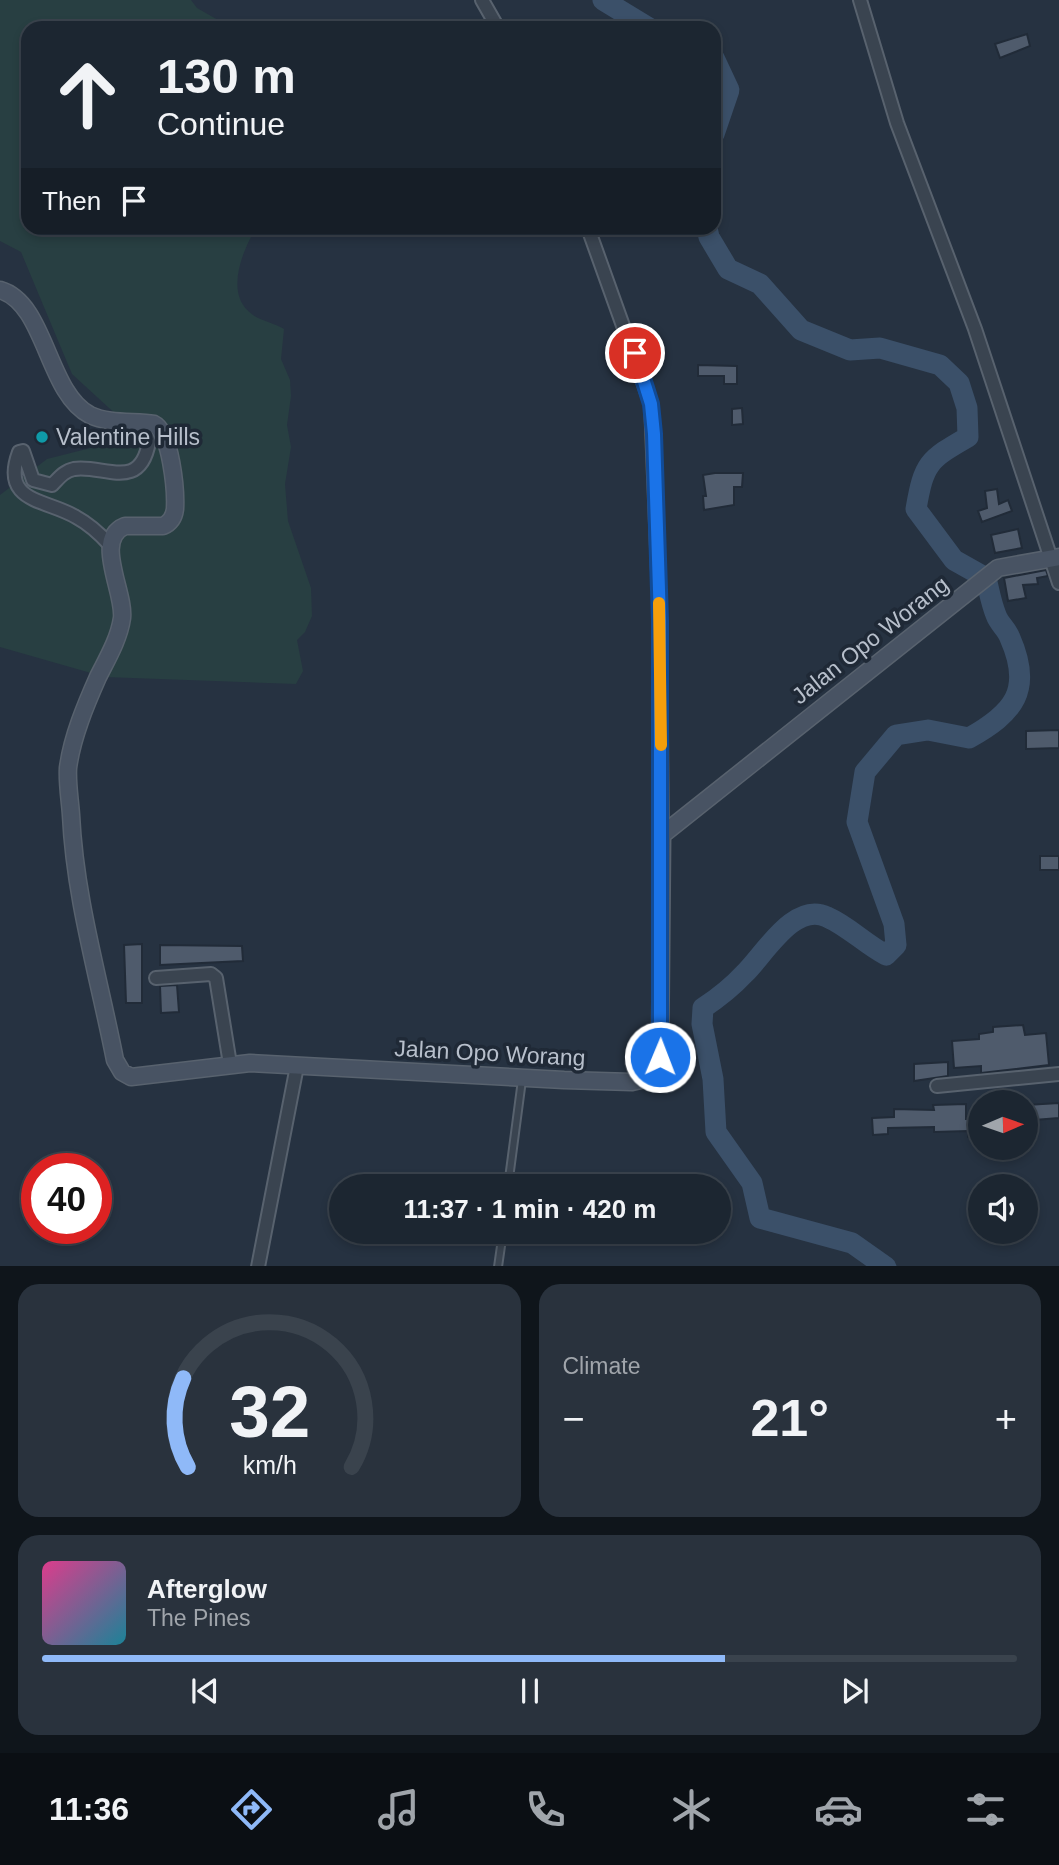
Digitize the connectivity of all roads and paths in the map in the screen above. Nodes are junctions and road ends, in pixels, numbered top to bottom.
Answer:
1 (482, 0) edge
2 (860, 0) edge
3 (494, 21) edge
4 (591, 235) edge
5 (0, 290) edge
6 (134, 422) junction
7 (110, 545) junction
8 (1055, 558) edge
9 (1059, 583) edge
10 (662, 835) junction
11 (156, 978) dead end
12 (230, 1064) junction
13 (297, 1066) junction
14 (1059, 1074) edge
15 (523, 1078) junction
16 (937, 1086) dead end
17 (510, 1174) edge
18 (501, 1244) edge
19 (258, 1266) edge
20 (498, 1266) edge

1 - 3 street
2 - 8 street
4 - 10 street
5 - 6 street
6 - 7 street
6 - 7 street
7 - 12 street, Jalan Opo Worang
8 - 9 street
8 - 10 street, Jalan Opo Worang
10 - 15 street, Jalan Opo Worang
11 - 12 street
12 - 13 street, Jalan Opo Worang
13 - 15 street, Jalan Opo Worang
13 - 19 street
14 - 16 street
15 - 17 lane
18 - 20 lane

